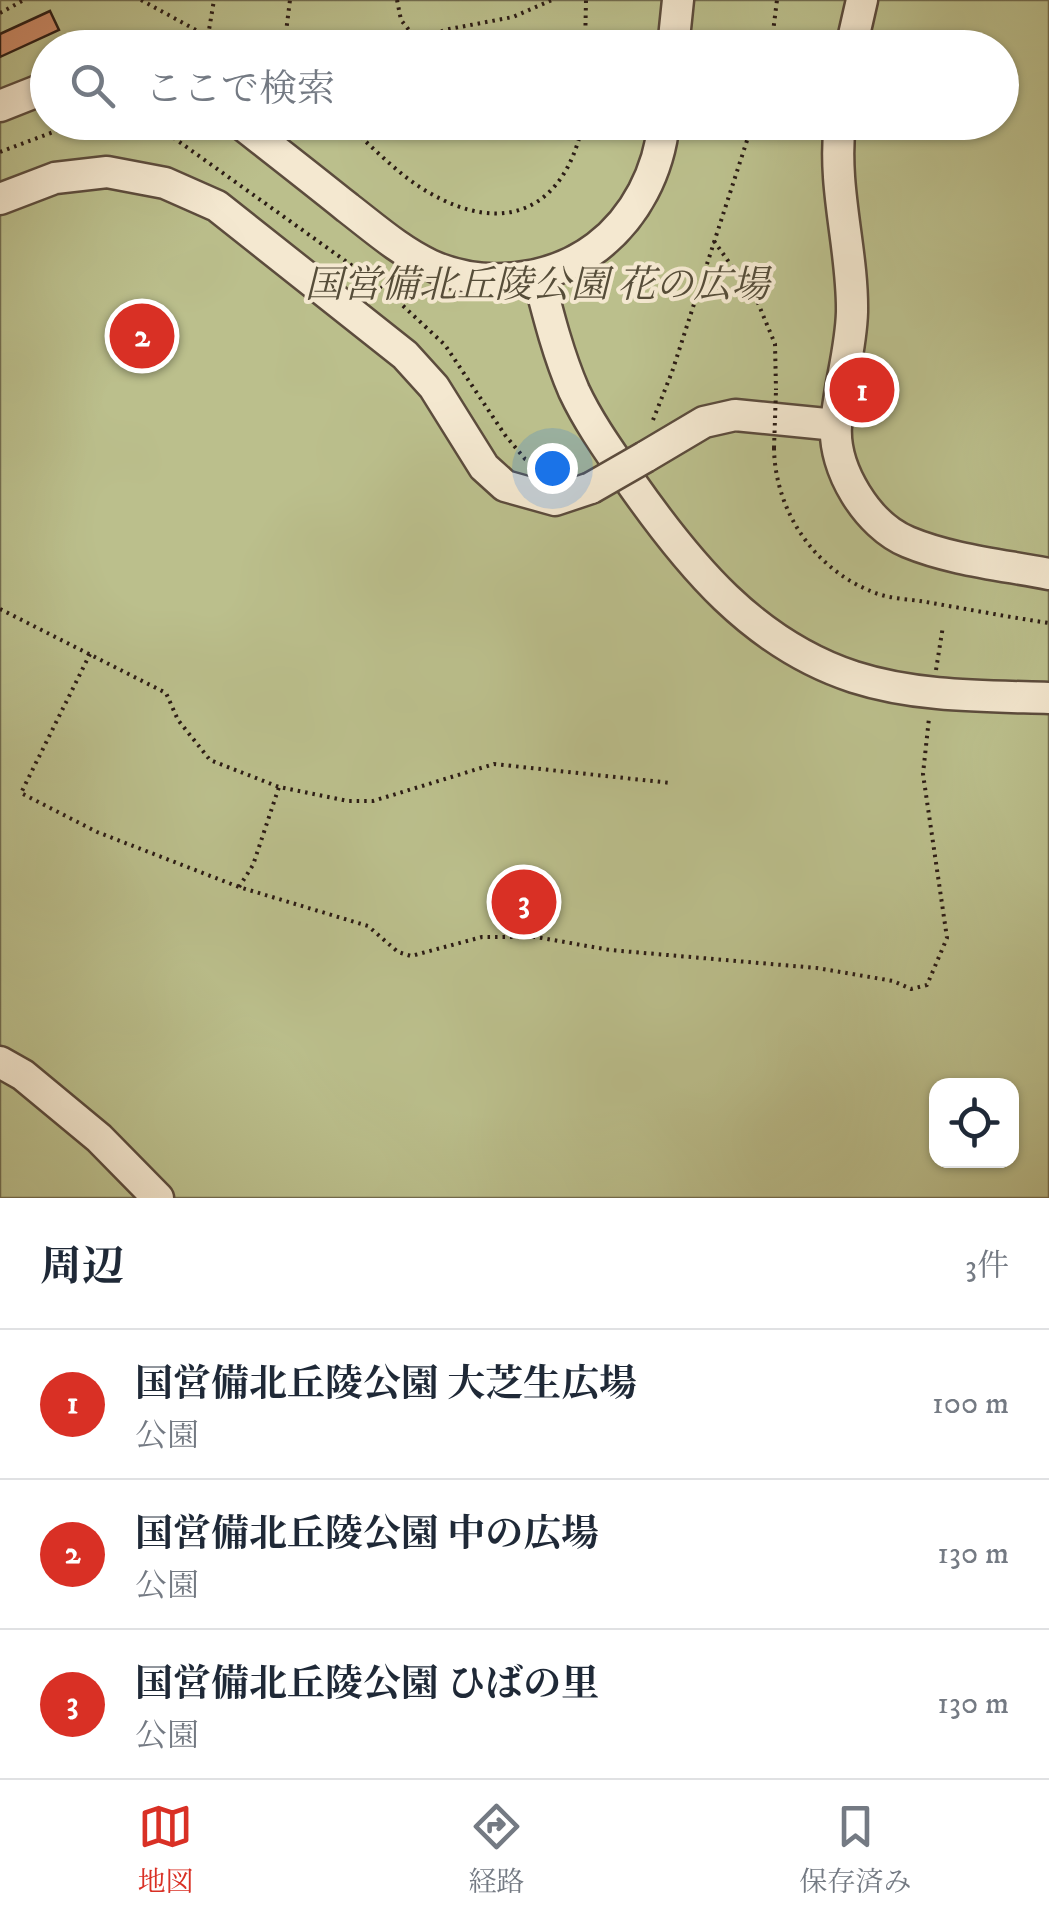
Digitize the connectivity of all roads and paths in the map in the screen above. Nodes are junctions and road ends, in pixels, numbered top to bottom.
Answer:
1 (24, 0) edge
2 (141, 0) edge
3 (214, 0) edge
4 (290, 0) edge
5 (397, 0) edge
6 (552, 0) edge
7 (586, 0) edge
8 (678, 0) edge
9 (777, 0) edge
10 (862, 0) edge
11 (0, 13) edge
12 (197, 30) edge
13 (209, 30) edge
14 (286, 30) edge
15 (408, 30) edge
16 (444, 30) edge
17 (586, 30) edge
18 (675, 30) edge
19 (773, 30) edge
20 (855, 30) edge
21 (30, 94) edge
22 (0, 106) edge
23 (32, 140) edge
24 (262, 140) edge
25 (365, 140) edge
26 (580, 140) edge
27 (660, 140) edge
28 (746, 140) edge
29 (840, 140) edge
30 (0, 152) edge
31 (0, 199) edge
32 (714, 241) junction
33 (538, 275) junction
34 (836, 426) junction
35 (644, 442) junction
36 (1049, 574) edge
37 (0, 608) edge
38 (1049, 622) edge
39 (943, 626) dead end
40 (90, 654) junction
41 (936, 674) dead end
42 (1049, 698) edge
43 (930, 713) dead end
44 (670, 782) dead end
45 (280, 787) junction
46 (240, 888) junction
47 (0, 1062) edge
48 (158, 1198) edge

1 - 11 path
2 - 12 path
3 - 13 path
4 - 14 path
5 - 15 path
6 - 16 path
7 - 17 path
8 - 18 street
9 - 19 path
10 - 20 street
21 - 22 street
23 - 30 path
24 - 33 street
25 - 26 path
27 - 33 street
28 - 32 path
29 - 34 street
31 - 35 street, bridge
32 - 35 path
32 - 38 path, bridge
33 - 42 street
34 - 35 street
34 - 36 street
37 - 40 path
39 - 41 path
40 - 45 path
40 - 46 path
43 - 46 path
44 - 45 path
45 - 46 path
47 - 48 street

